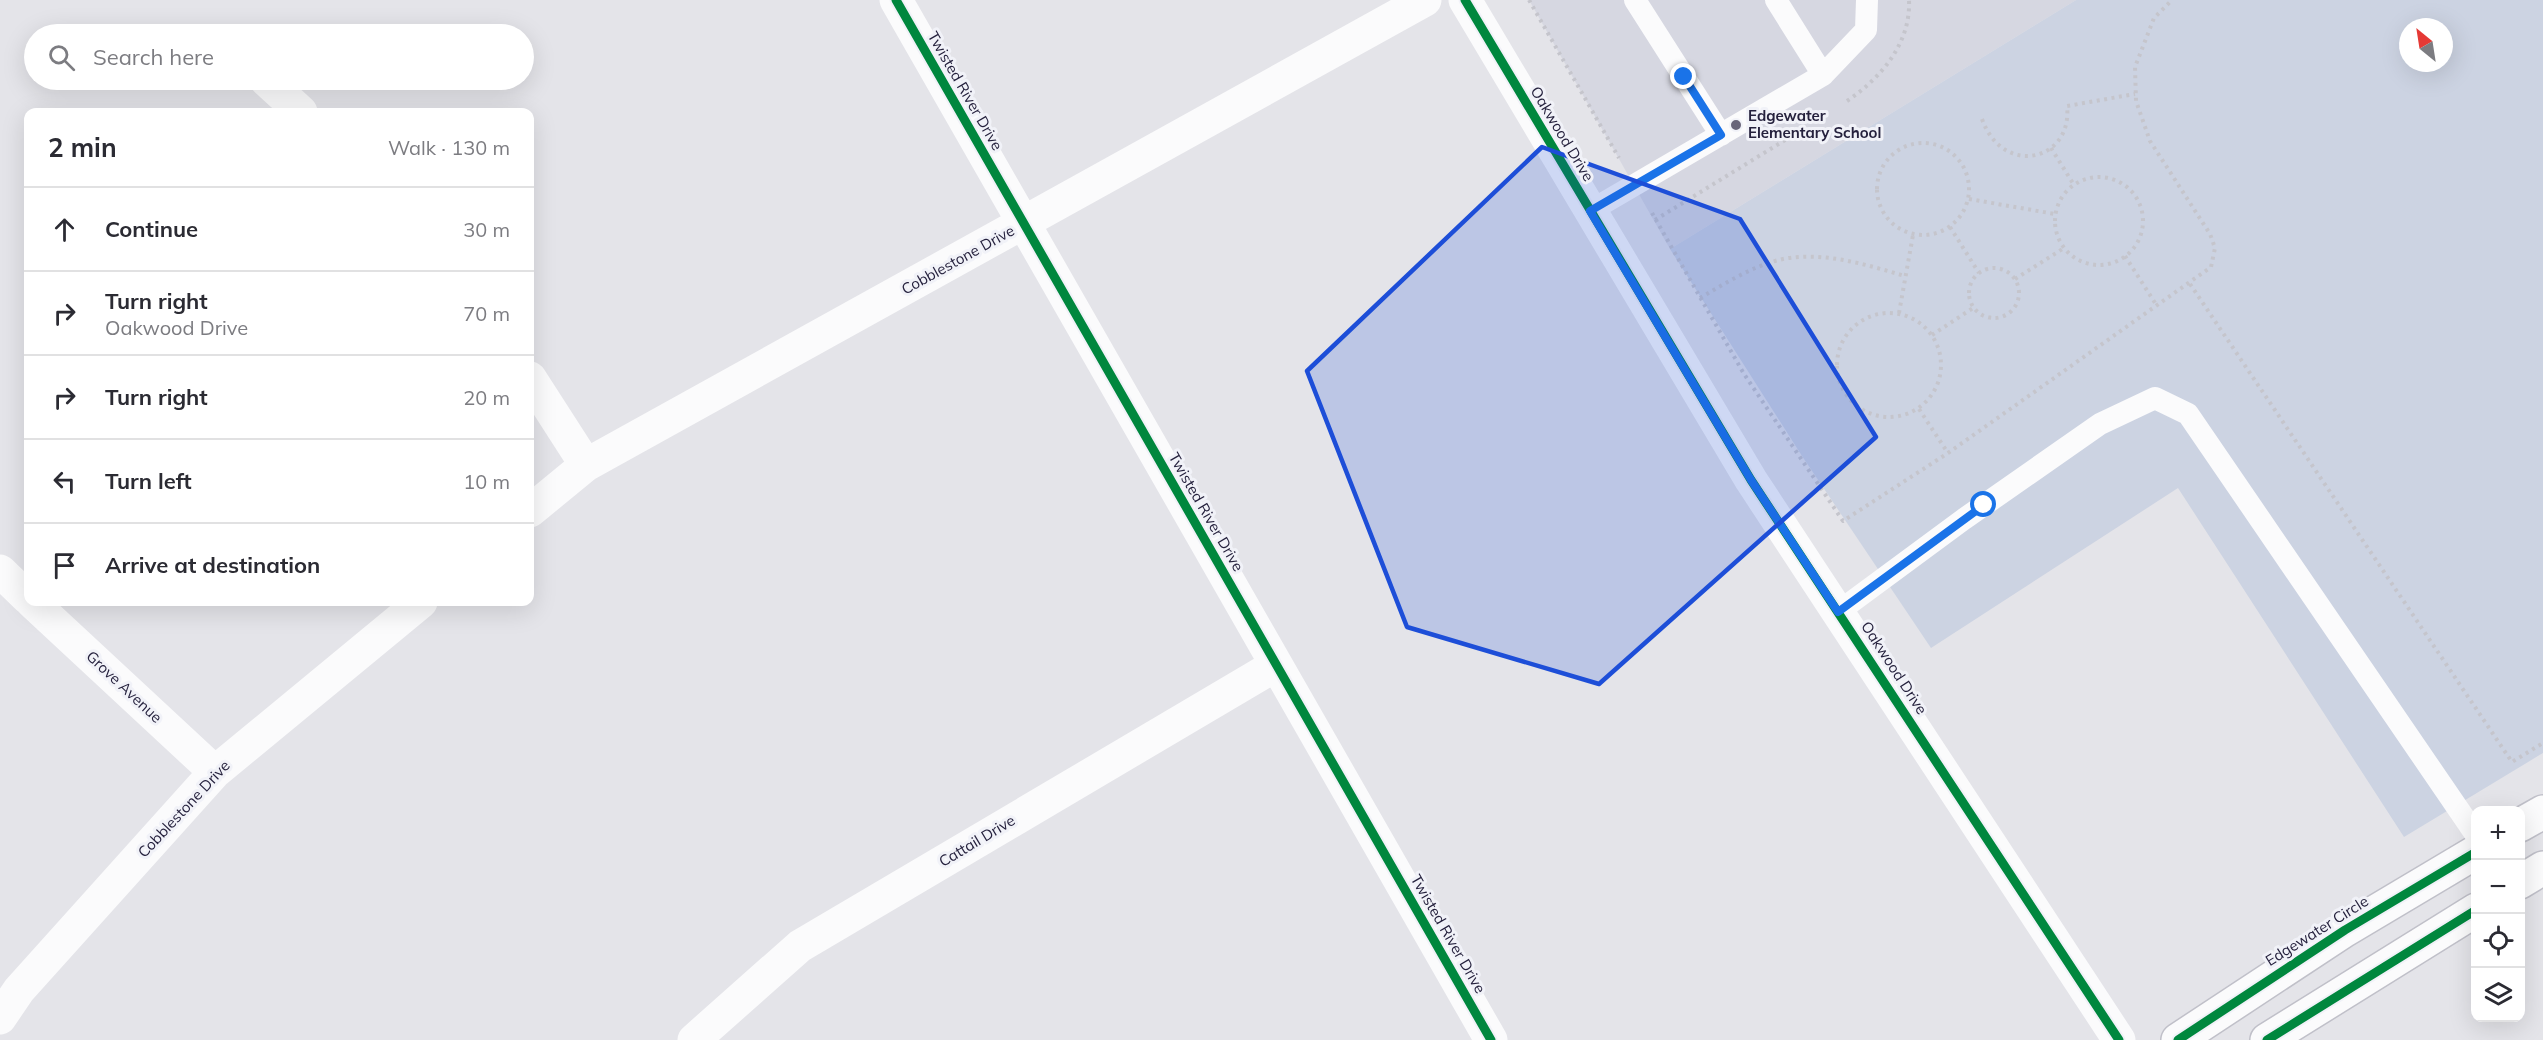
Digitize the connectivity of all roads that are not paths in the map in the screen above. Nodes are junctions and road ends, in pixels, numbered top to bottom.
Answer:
1 (896, 0) edge
2 (1425, 0) edge
3 (1465, 0) edge
4 (1635, 0) edge
5 (1776, 0) edge
6 (1867, 0) edge
7 (1823, 75) junction
8 (277, 90) edge
9 (297, 108) edge
10 (1721, 135) junction
11 (1590, 211) junction
12 (1023, 223) junction
13 (534, 384) edge
14 (586, 465) junction
15 (534, 508) edge
16 (0, 571) edge
17 (24, 594) edge
18 (36, 606) edge
19 (416, 606) edge
20 (1838, 612) junction
21 (1276, 664) junction
22 (215, 772) junction
23 (2543, 812) edge
24 (2525, 822) edge
25 (2471, 829) edge
26 (2471, 854) edge
27 (2543, 868) edge
28 (2525, 879) edge
29 (2471, 912) edge
30 (0, 1018) edge
31 (694, 1040) edge
32 (1491, 1040) edge
33 (2120, 1040) edge
34 (2178, 1040) edge
35 (2267, 1040) edge

1 - 12 street, Twisted River Drive
2 - 12 street, Cobblestone Drive
3 - 11 street, Oakwood Drive
4 - 10 lane
5 - 7 lane
6 - 7 lane
7 - 10 lane
8 - 9 street
10 - 11 lane
11 - 20 street, Oakwood Drive
12 - 14 street, Cobblestone Drive
12 - 21 street, Twisted River Drive
13 - 14 street
14 - 15 street, Cobblestone Drive
16 - 17 street
18 - 22 street, Grove Avenue
19 - 22 street, Cobblestone Drive
20 - 25 lane
20 - 33 street, Oakwood Drive
21 - 31 street, Cattail Drive
21 - 32 street, Twisted River Drive
22 - 30 street, Cobblestone Drive
23 - 24 street
26 - 34 street, Edgewater Circle
27 - 28 street
29 - 35 street

